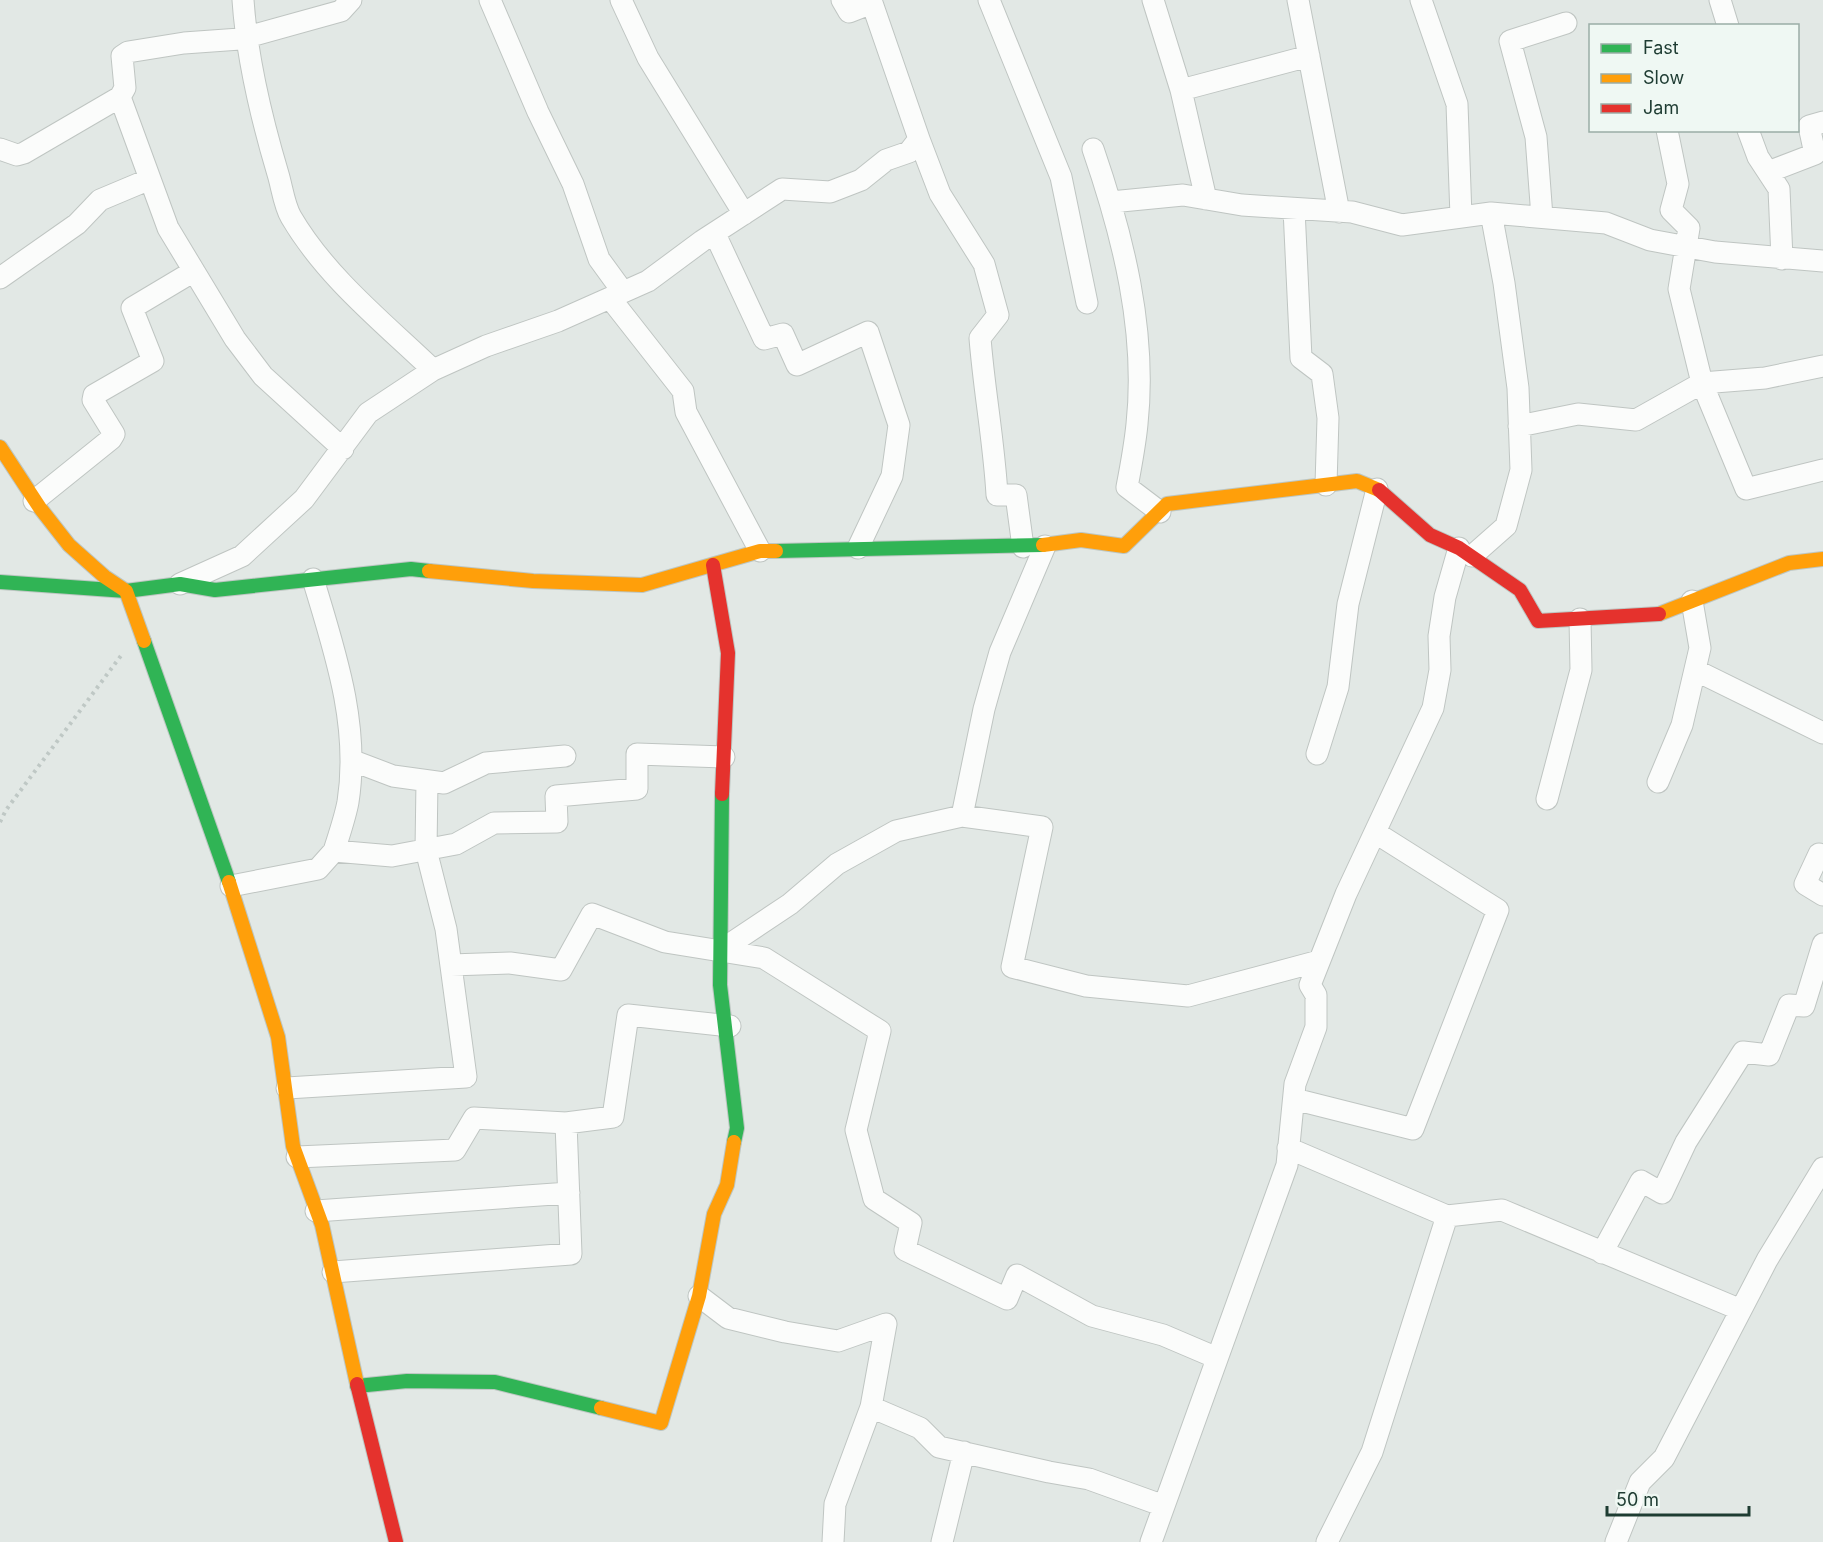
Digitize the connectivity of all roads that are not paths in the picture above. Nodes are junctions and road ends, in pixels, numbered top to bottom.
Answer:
1 (243, 0) edge
2 (351, 0) edge
3 (490, 0) edge
4 (621, 0) edge
5 (842, 0) edge
6 (989, 0) edge
7 (1154, 0) edge
8 (1298, 0) edge
9 (1421, 0) edge
10 (1720, 0) edge
11 (1566, 23) dead end
12 (1727, 24) edge
13 (245, 37) junction
14 (1309, 56) junction
15 (1181, 90) junction
16 (120, 97) junction
17 (1823, 122) edge
18 (1668, 132) edge
19 (1749, 132) edge
20 (919, 139) junction
21 (0, 149) edge
22 (1093, 149) dead end
23 (1768, 172) junction
24 (150, 179) junction
25 (1206, 199) junction
26 (1111, 202) junction
27 (1294, 209) junction
28 (1339, 212) junction
29 (1491, 213) junction
30 (744, 214) junction
31 (1461, 217) junction
32 (1542, 217) junction
33 (715, 234) junction
34 (1687, 247) junction
35 (1782, 259) junction
36 (1823, 261) edge
37 (194, 271) junction
38 (0, 278) edge
39 (617, 295) junction
40 (1087, 303) dead end
41 (1823, 366) edge
42 (433, 370) junction
43 (1702, 383) junction
44 (1520, 426) junction
45 (0, 447) edge
46 (343, 449) junction
47 (1823, 470) edge
48 (1326, 485) junction
49 (1377, 489) junction
50 (34, 501) junction
51 (1160, 512) junction
52 (1045, 546) junction
53 (1023, 547) junction
54 (858, 548) junction
55 (760, 551) junction
56 (1465, 552) junction
57 (1823, 559) edge
58 (713, 565) junction
59 (313, 579) junction
60 (0, 582) edge
61 (180, 584) junction
62 (126, 591) junction
63 (1692, 601) junction
64 (1580, 619) junction
65 (1695, 670) junction
66 (1823, 733) edge
67 (1317, 754) dead end
68 (565, 756) dead end
69 (724, 757) junction
70 (351, 760) junction
71 (427, 781) junction
72 (1658, 782) dead end
73 (1547, 799) dead end
74 (962, 816) junction
75 (1376, 833) junction
76 (426, 850) junction
77 (334, 851) junction
78 (1823, 855) edge
79 (231, 886) junction
80 (1823, 895) edge
81 (1823, 944) edge
82 (721, 950) junction
83 (1319, 961) junction
84 (451, 964) junction
85 (728, 1026) junction
86 (287, 1088) junction
87 (1294, 1099) junction
88 (566, 1123) junction
89 (1288, 1148) junction
90 (297, 1157) junction
91 (1823, 1168) edge
92 (569, 1193) junction
93 (316, 1211) junction
94 (1447, 1216) junction
95 (1602, 1253) junction
96 (333, 1272) junction
97 (699, 1296) junction
98 (1741, 1310) junction
99 (1217, 1358) junction
100 (357, 1386) junction
101 (871, 1407) junction
102 (964, 1452) junction
103 (1164, 1506) junction
104 (396, 1542) edge
105 (833, 1542) edge
106 (942, 1542) edge
107 (1151, 1542) edge
108 (1327, 1542) edge
109 (1616, 1542) edge

1 - 13 street
2 - 13 street
3 - 39 street
4 - 30 street
5 - 20 street
6 - 40 street
7 - 15 street
8 - 14 street
9 - 31 street
10 - 12 street
11 - 32 street
13 - 16 street
13 - 42 street
14 - 15 street
14 - 28 street
15 - 25 street
16 - 21 street
16 - 24 street
17 - 23 street
18 - 34 street
19 - 23 street
20 - 30 street
20 - 53 street
22 - 26 street
23 - 35 street
24 - 37 street
24 - 38 street
25 - 26 street
25 - 27 street
26 - 51 street
27 - 28 street
27 - 48 street
28 - 31 street
29 - 31 street
29 - 32 street
29 - 44 street
30 - 33 street
32 - 34 street
33 - 39 street
33 - 54 street
34 - 35 street
34 - 43 street
35 - 36 street
37 - 46 street
37 - 50 street
39 - 42 street
39 - 55 street
41 - 43 street
42 - 46 street
43 - 44 street
43 - 47 street
44 - 56 street
45 - 50 street
46 - 61 street
48 - 49 street
48 - 51 street
49 - 56 street
49 - 67 street
50 - 62 street
51 - 52 street
52 - 53 street
52 - 74 street
53 - 54 street
54 - 55 street
55 - 58 street
56 - 64 street
56 - 75 street
57 - 63 street
58 - 59 street
58 - 69 street
59 - 61 street
59 - 70 street
60 - 62 street
61 - 62 street
62 - 79 street
63 - 64 street
63 - 65 street
64 - 73 street
65 - 66 street
65 - 72 street
68 - 71 street
69 - 76 street
69 - 82 street
70 - 71 street
70 - 77 street
71 - 76 street
74 - 82 street
74 - 83 street
75 - 83 street
75 - 87 street
76 - 77 street
76 - 84 street
77 - 79 street
78 - 80 street
79 - 86 street
81 - 95 street
82 - 84 street
82 - 85 street
82 - 99 street
83 - 87 street
84 - 86 street
85 - 88 street
85 - 97 street
86 - 90 street
87 - 89 street
88 - 90 street
88 - 92 street
89 - 94 street
89 - 99 street
90 - 93 street
91 - 98 street
92 - 93 street
92 - 96 street
93 - 96 street
94 - 95 street
94 - 108 street
95 - 98 street
96 - 100 street
97 - 100 street
97 - 101 street
98 - 109 street
99 - 103 street
100 - 104 street
101 - 102 street
101 - 105 street
102 - 103 street
102 - 106 street
103 - 107 street

